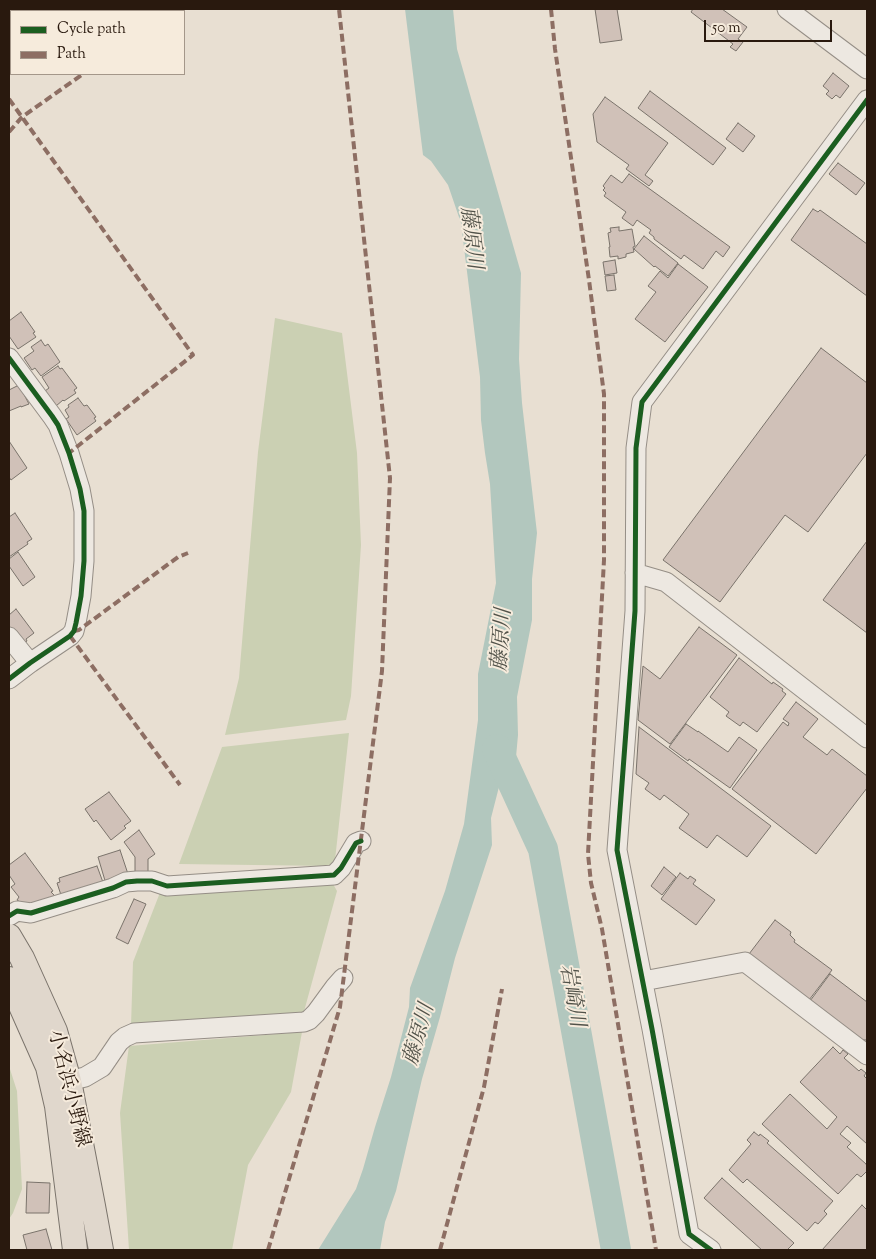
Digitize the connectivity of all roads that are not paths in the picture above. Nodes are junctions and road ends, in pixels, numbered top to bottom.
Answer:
1 (787, 9) edge
2 (867, 69) edge
3 (867, 100) edge
4 (9, 358) edge
5 (635, 573) junction
6 (9, 637) edge
7 (30, 664) junction
8 (9, 679) edge
9 (867, 738) edge
10 (361, 841) dead end
11 (9, 916) edge
12 (9, 936) edge
13 (343, 978) dead end
14 (9, 979) edge
15 (643, 981) junction
16 (867, 1055) edge
17 (69, 1081) junction
18 (76, 1250) edge
19 (100, 1250) edge
20 (711, 1250) edge

1 - 2 street
3 - 5 street
4 - 7 street
5 - 9 street
5 - 15 street
6 - 7 street
7 - 8 street
10 - 11 street
12 - 17 main road, 小名浜小野線
13 - 17 street
14 - 18 main road, 小名浜小野線
15 - 16 street
15 - 20 street
17 - 19 main road, 小名浜小野線

